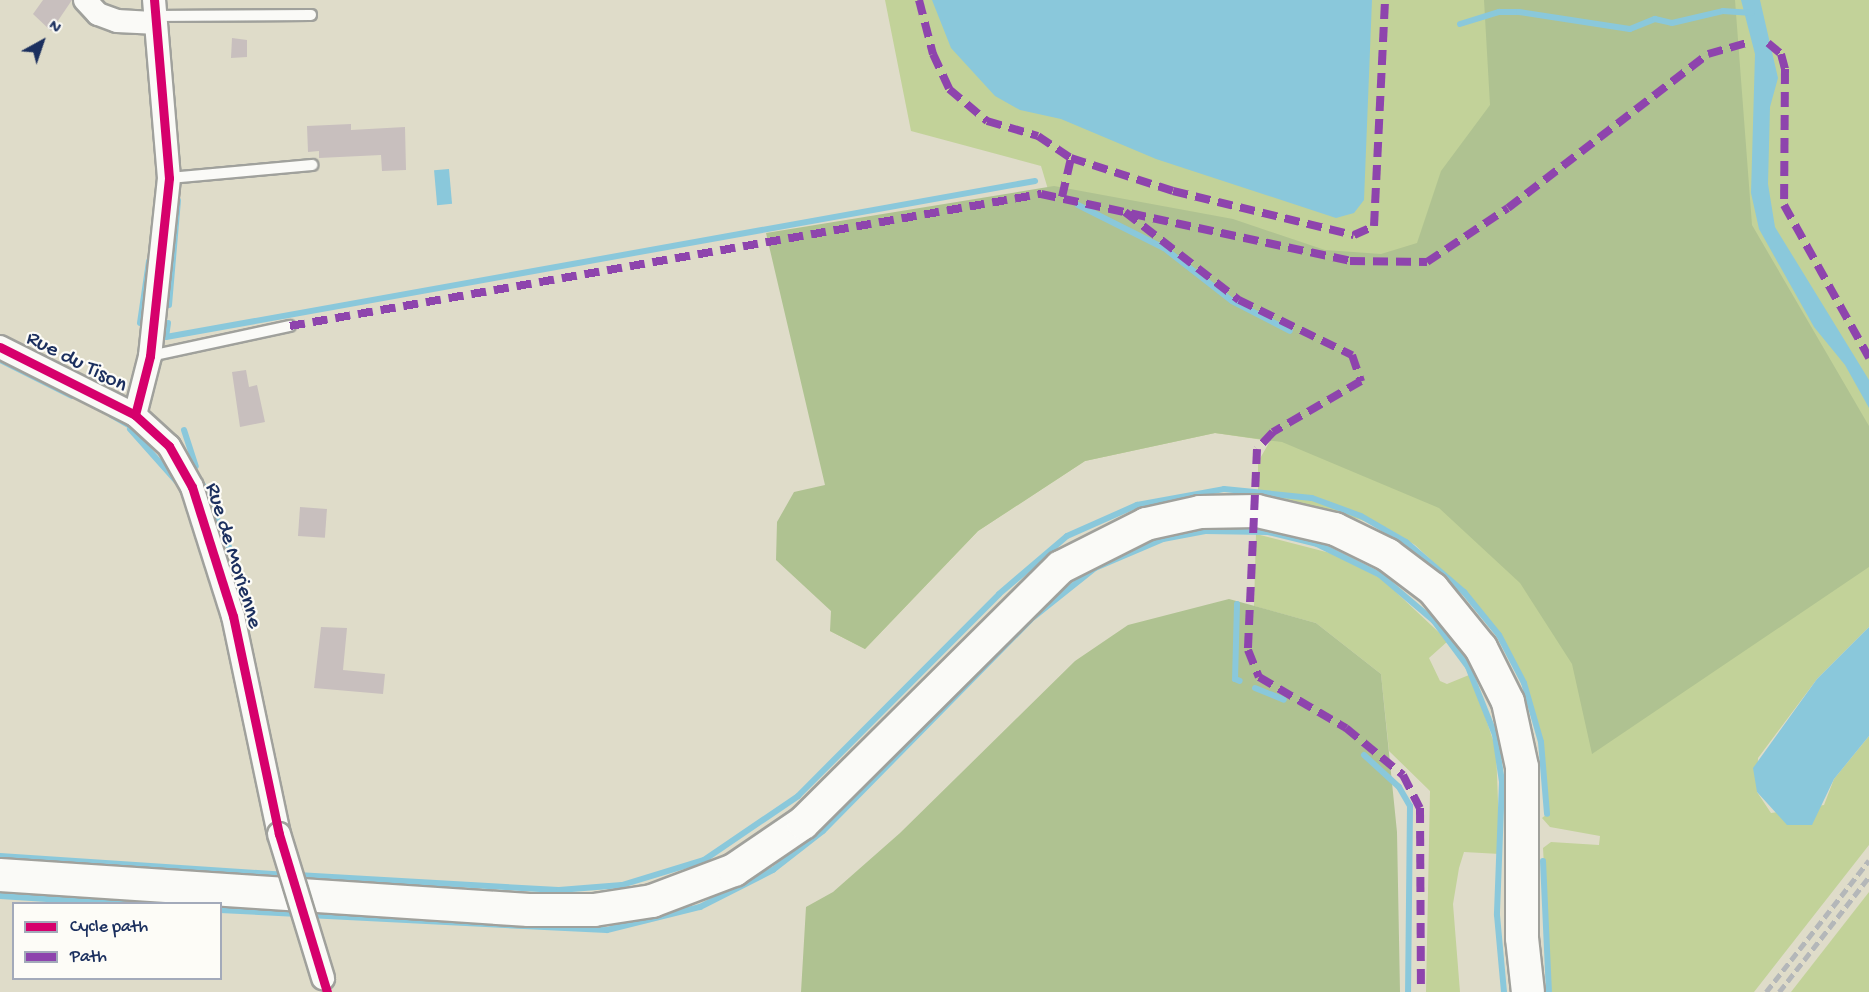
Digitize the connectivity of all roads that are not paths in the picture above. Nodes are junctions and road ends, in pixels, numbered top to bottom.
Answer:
1 (85, 0) edge
2 (153, 13) edge
3 (311, 15) dead end
4 (312, 165) dead end
5 (169, 178) junction
6 (290, 326) dead end
7 (0, 347) edge
8 (150, 356) junction
9 (135, 415) junction
10 (0, 875) edge
11 (325, 985) edge
12 (1528, 992) edge

1 - 2 street
2 - 3 lane
2 - 5 street
4 - 5 lane
5 - 8 street
6 - 8 lane
7 - 9 street, Rue du Tison
8 - 9 street
9 - 11 street, Rue de Morienne, bridge
10 - 12 main road

